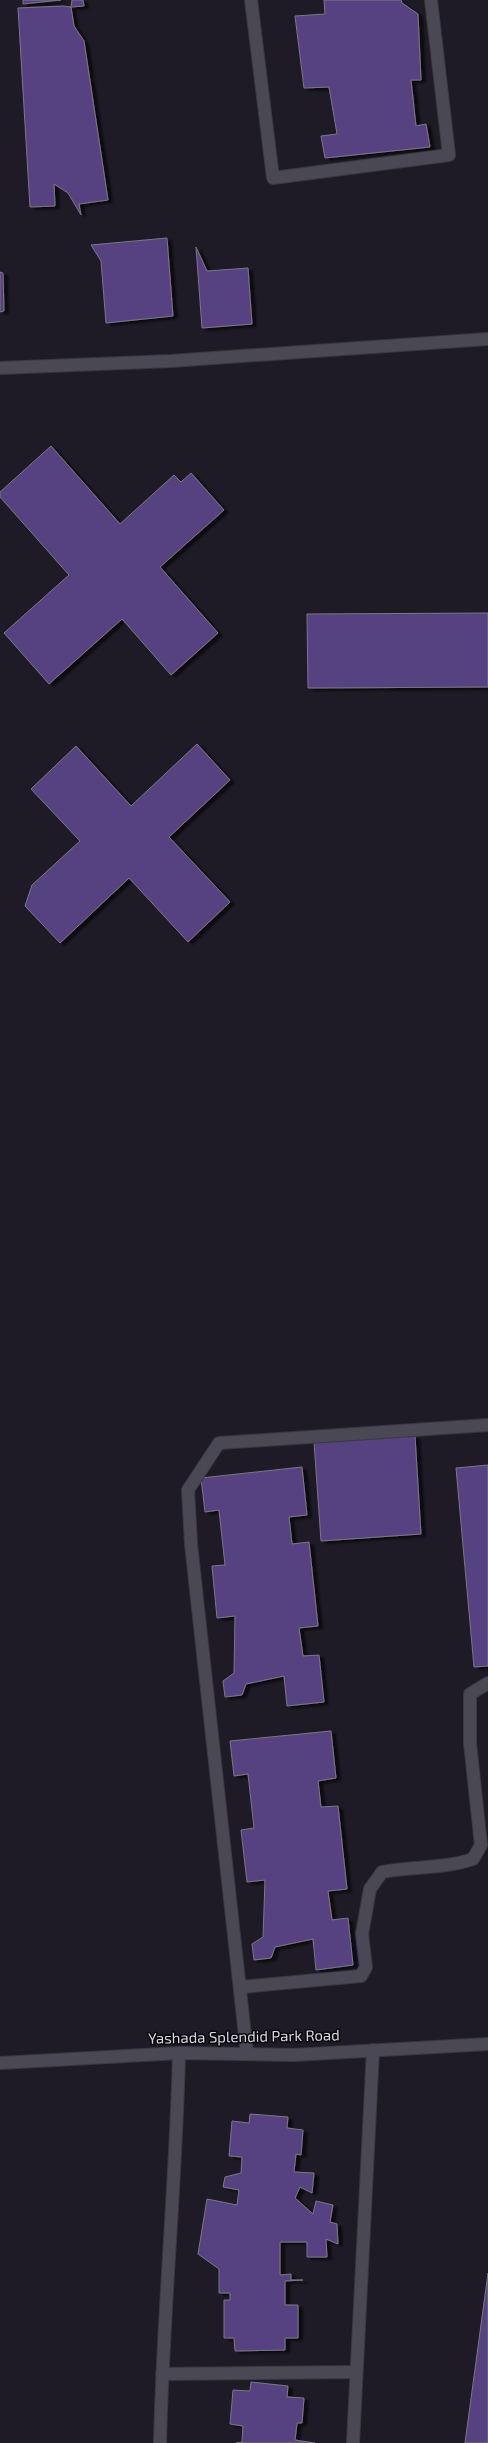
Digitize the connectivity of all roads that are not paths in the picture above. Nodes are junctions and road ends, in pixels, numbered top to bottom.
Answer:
1 (251, 0) edge
2 (431, 0) edge
3 (488, 338) edge
4 (0, 368) edge
5 (488, 1424) edge
6 (488, 1683) edge
7 (241, 1987) junction
8 (488, 2044) edge
9 (373, 2050) junction
10 (179, 2053) junction
11 (247, 2054) junction
12 (0, 2063) edge
13 (356, 2372) junction
14 (162, 2374) junction
15 (160, 2443) edge
16 (354, 2443) edge

1 - 2 street
3 - 4 street
5 - 7 street
6 - 7 street
7 - 11 street
8 - 9 street, Yashada Splendid Park Road
9 - 11 street, Yashada Splendid Park Road
9 - 13 street
10 - 11 street, Yashada Splendid Park Road
10 - 12 street, Yashada Splendid Park Road
10 - 14 street
13 - 14 street
13 - 16 street
14 - 15 street

